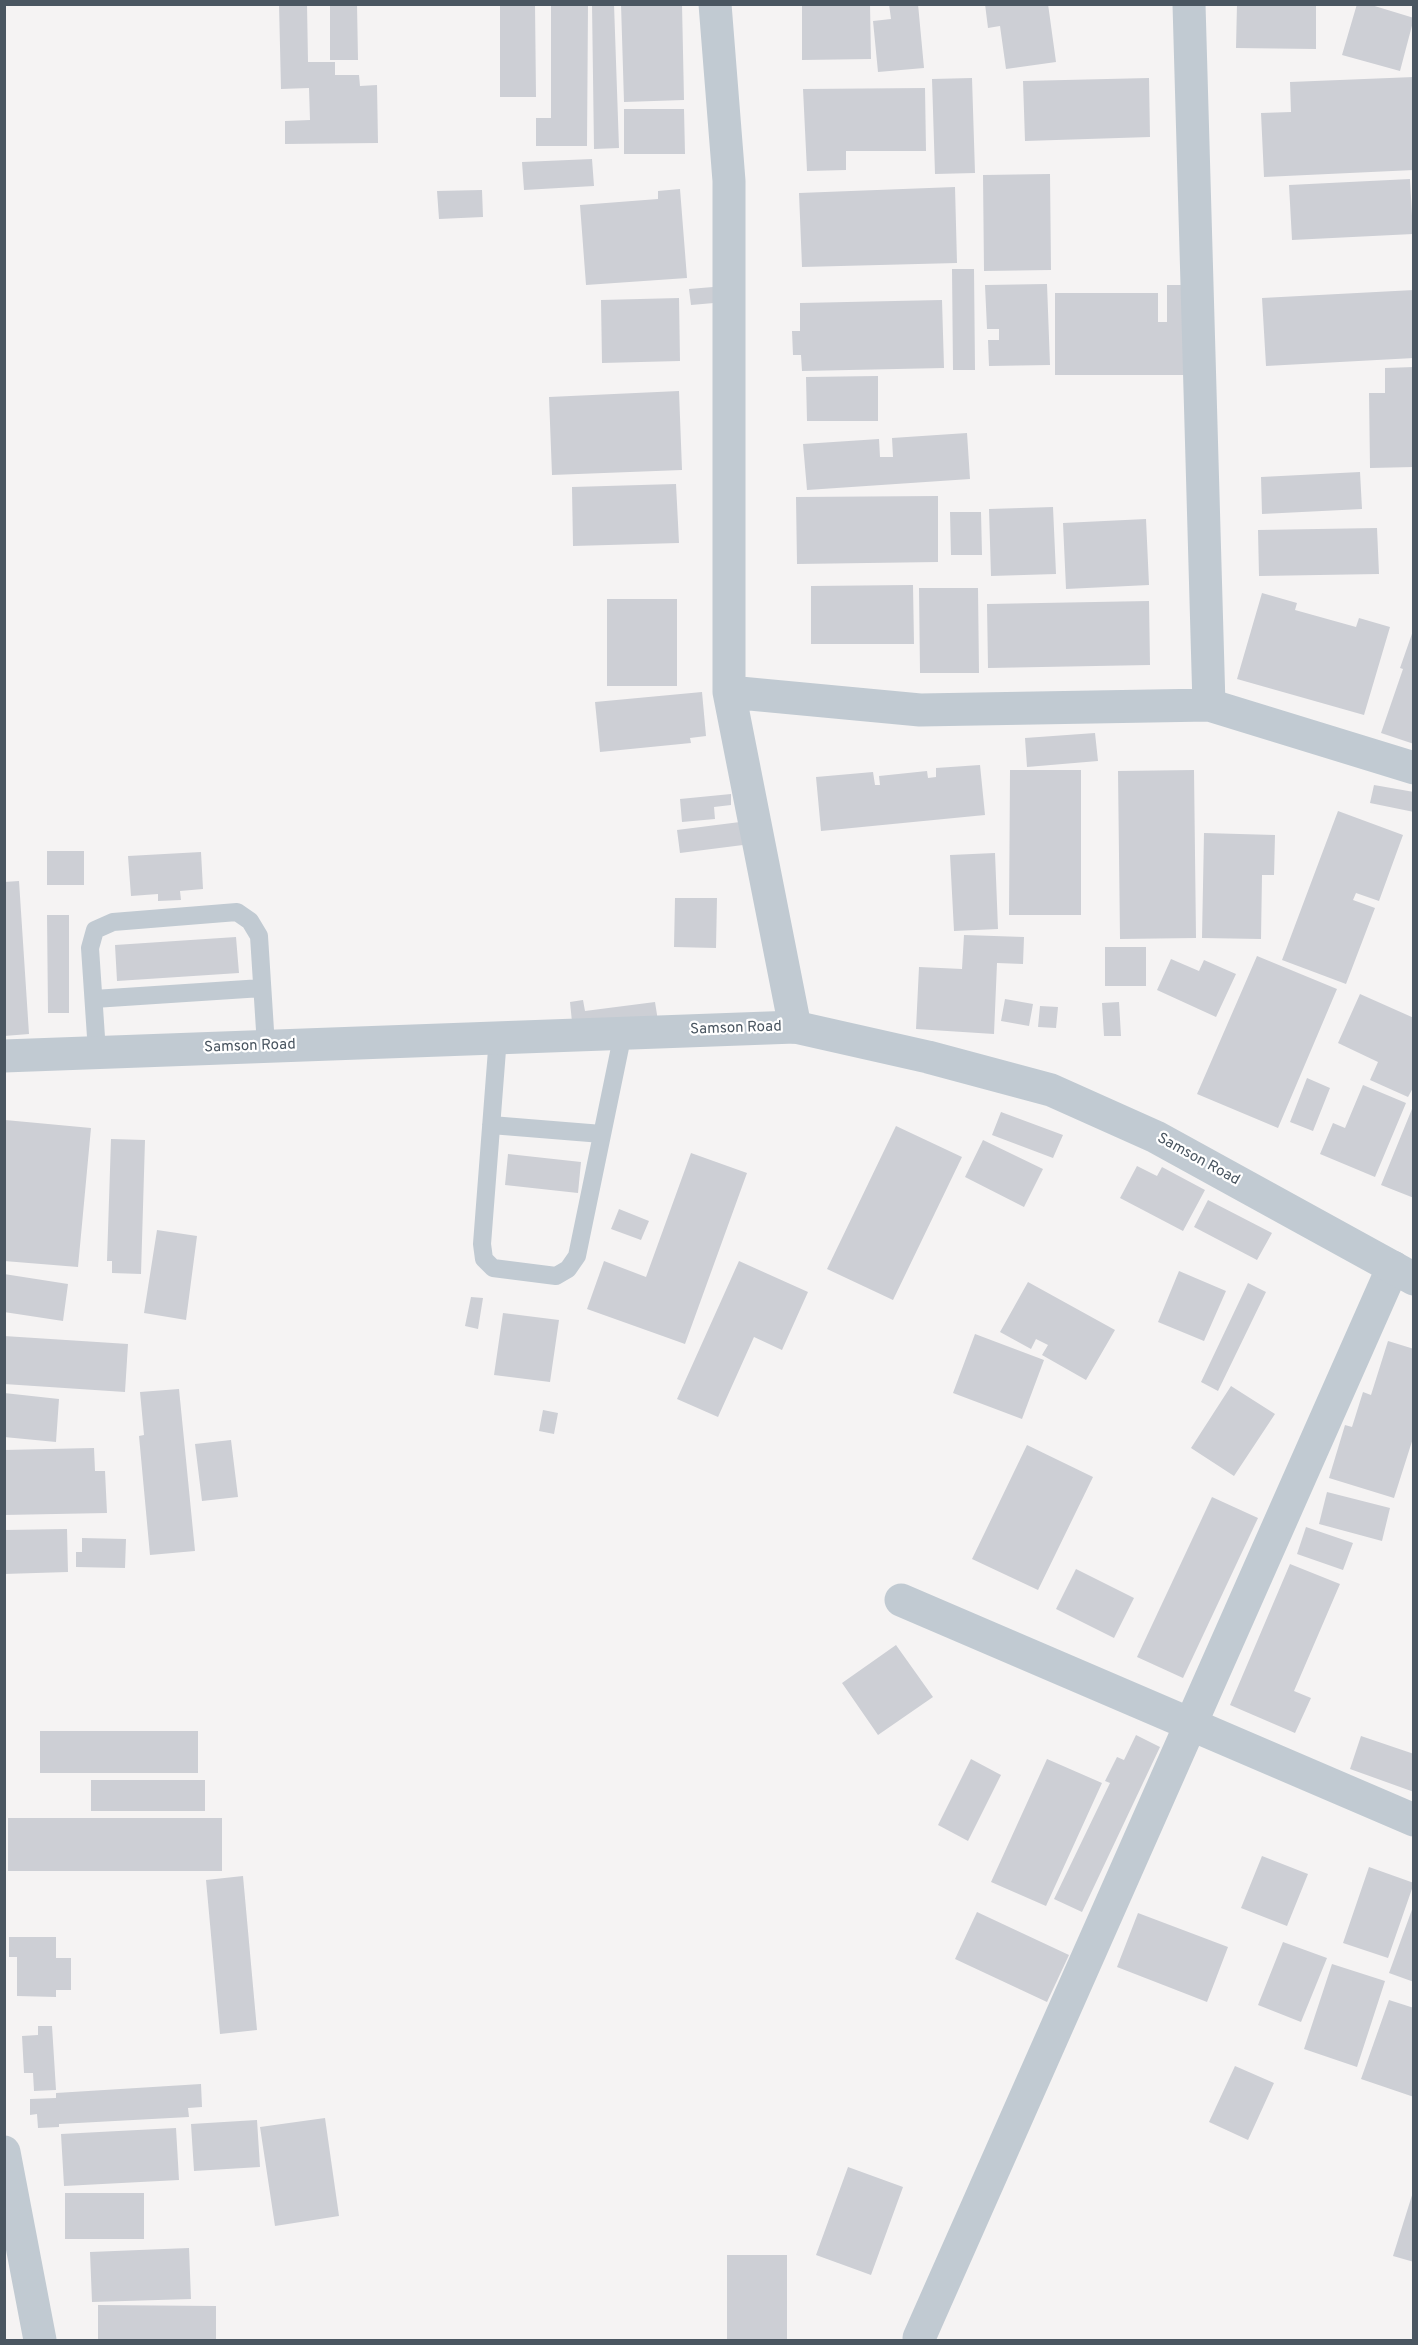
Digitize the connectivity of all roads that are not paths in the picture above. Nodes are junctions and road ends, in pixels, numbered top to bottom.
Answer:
1 (716, 4) edge
2 (1189, 4) edge
3 (729, 692) junction
4 (1209, 705) junction
5 (1413, 768) edge
6 (262, 988) junction
7 (93, 999) junction
8 (795, 1027) junction
9 (623, 1033) junction
10 (498, 1038) junction
11 (266, 1046) junction
12 (97, 1052) junction
13 (4, 1056) edge
14 (491, 1125) junction
15 (603, 1134) junction
16 (1403, 1273) edge
17 (901, 1600) dead end
18 (1191, 1725) junction
19 (1413, 1820) edge
20 (4, 2152) edge
21 (918, 2338) dead end
22 (40, 2340) edge

1 - 3 street
2 - 4 street
3 - 4 street
3 - 8 street
4 - 5 street
6 - 7 lane
6 - 7 lane
6 - 11 lane
7 - 12 lane
8 - 9 street, Samson Road
8 - 16 street, Samson Road
9 - 10 street, Samson Road
9 - 15 lane
10 - 11 street, Samson Road
10 - 14 lane
11 - 12 street, Samson Road
12 - 13 street, Samson Road
14 - 15 lane
14 - 15 lane
16 - 18 street
17 - 18 street
18 - 19 street
18 - 21 street
20 - 22 street

